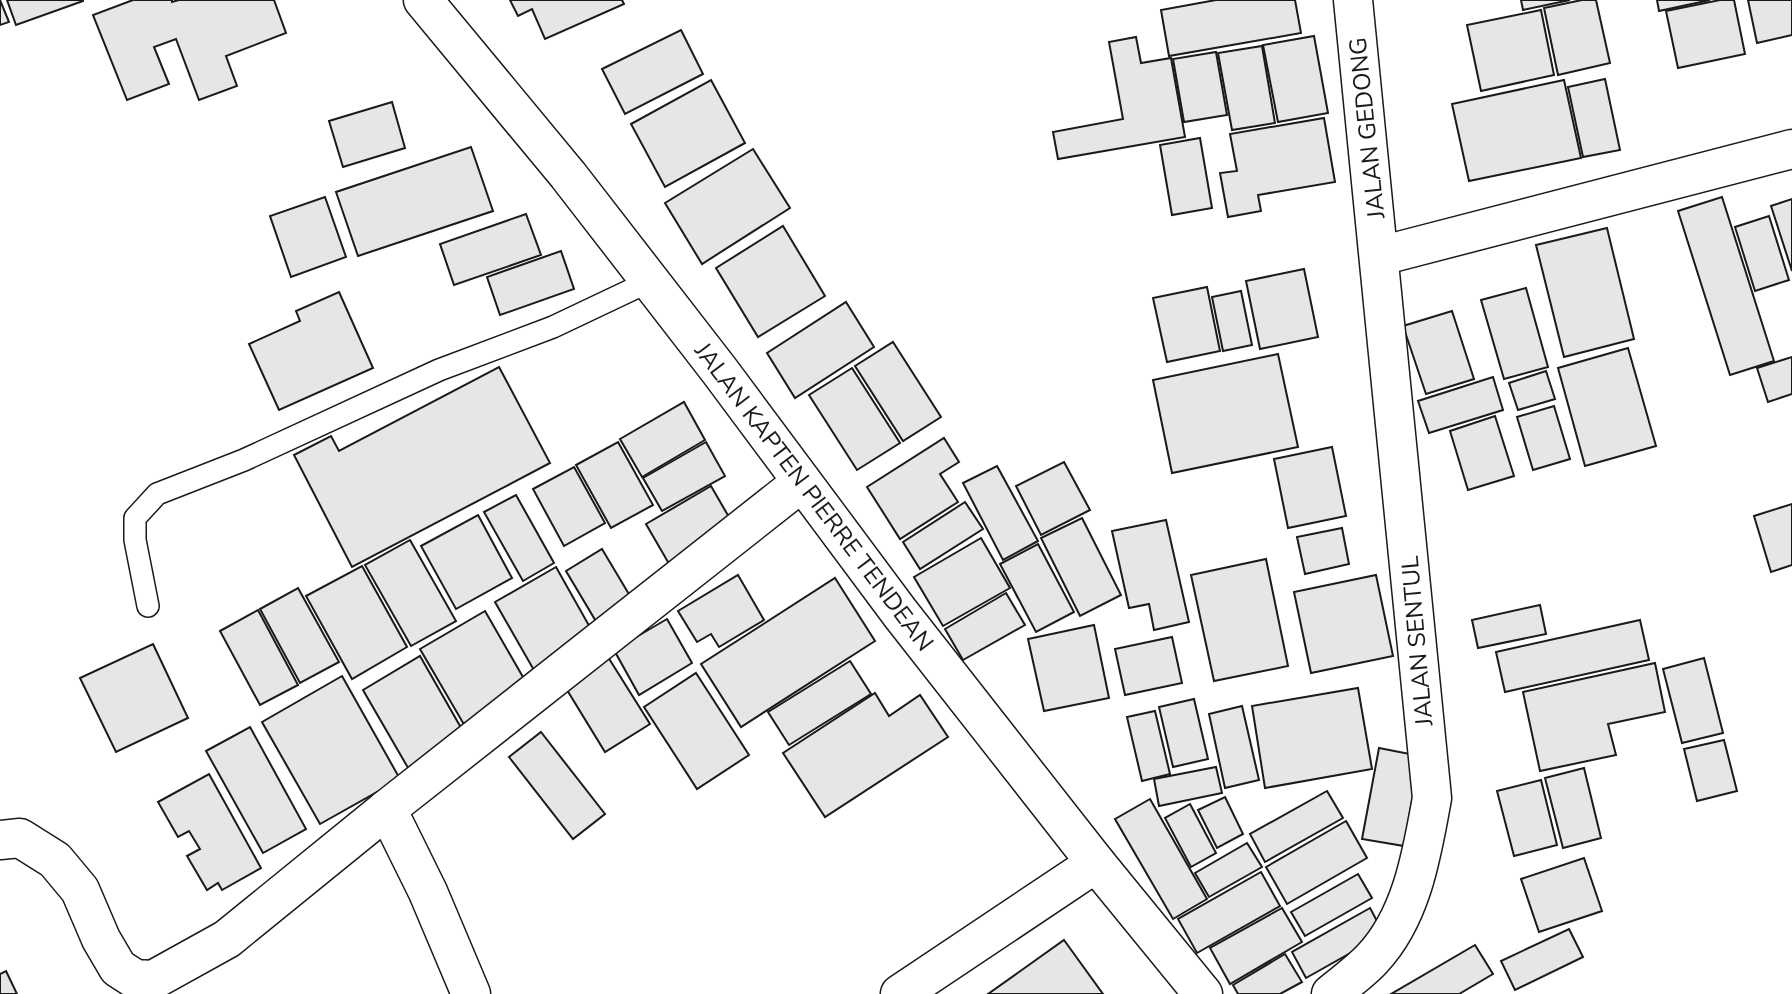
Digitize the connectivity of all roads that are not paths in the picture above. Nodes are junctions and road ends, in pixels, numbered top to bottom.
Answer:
1 (423, 0) edge
2 (1353, 0) edge
3 (1792, 149) edge
4 (1380, 256) junction
5 (650, 282) junction
6 (802, 482) junction
7 (148, 606) dead end
8 (387, 810) junction
9 (0, 840) edge
10 (1096, 863) junction
11 (471, 994) edge
12 (900, 994) edge
13 (1203, 994) edge
14 (1331, 994) edge

1 - 5 street, JALAN KAPTEN PIERRE TENDEAN
2 - 4 street, JALAN GEDONG
3 - 4 street
4 - 14 street, JALAN SENTUL
5 - 6 street, JALAN KAPTEN PIERRE TENDEAN
5 - 7 lane
6 - 8 street
6 - 10 street, JALAN KAPTEN PIERRE TENDEAN
8 - 9 street
8 - 11 street
10 - 12 street
10 - 13 street, JALAN KAPTEN PIERRE TENDEAN

